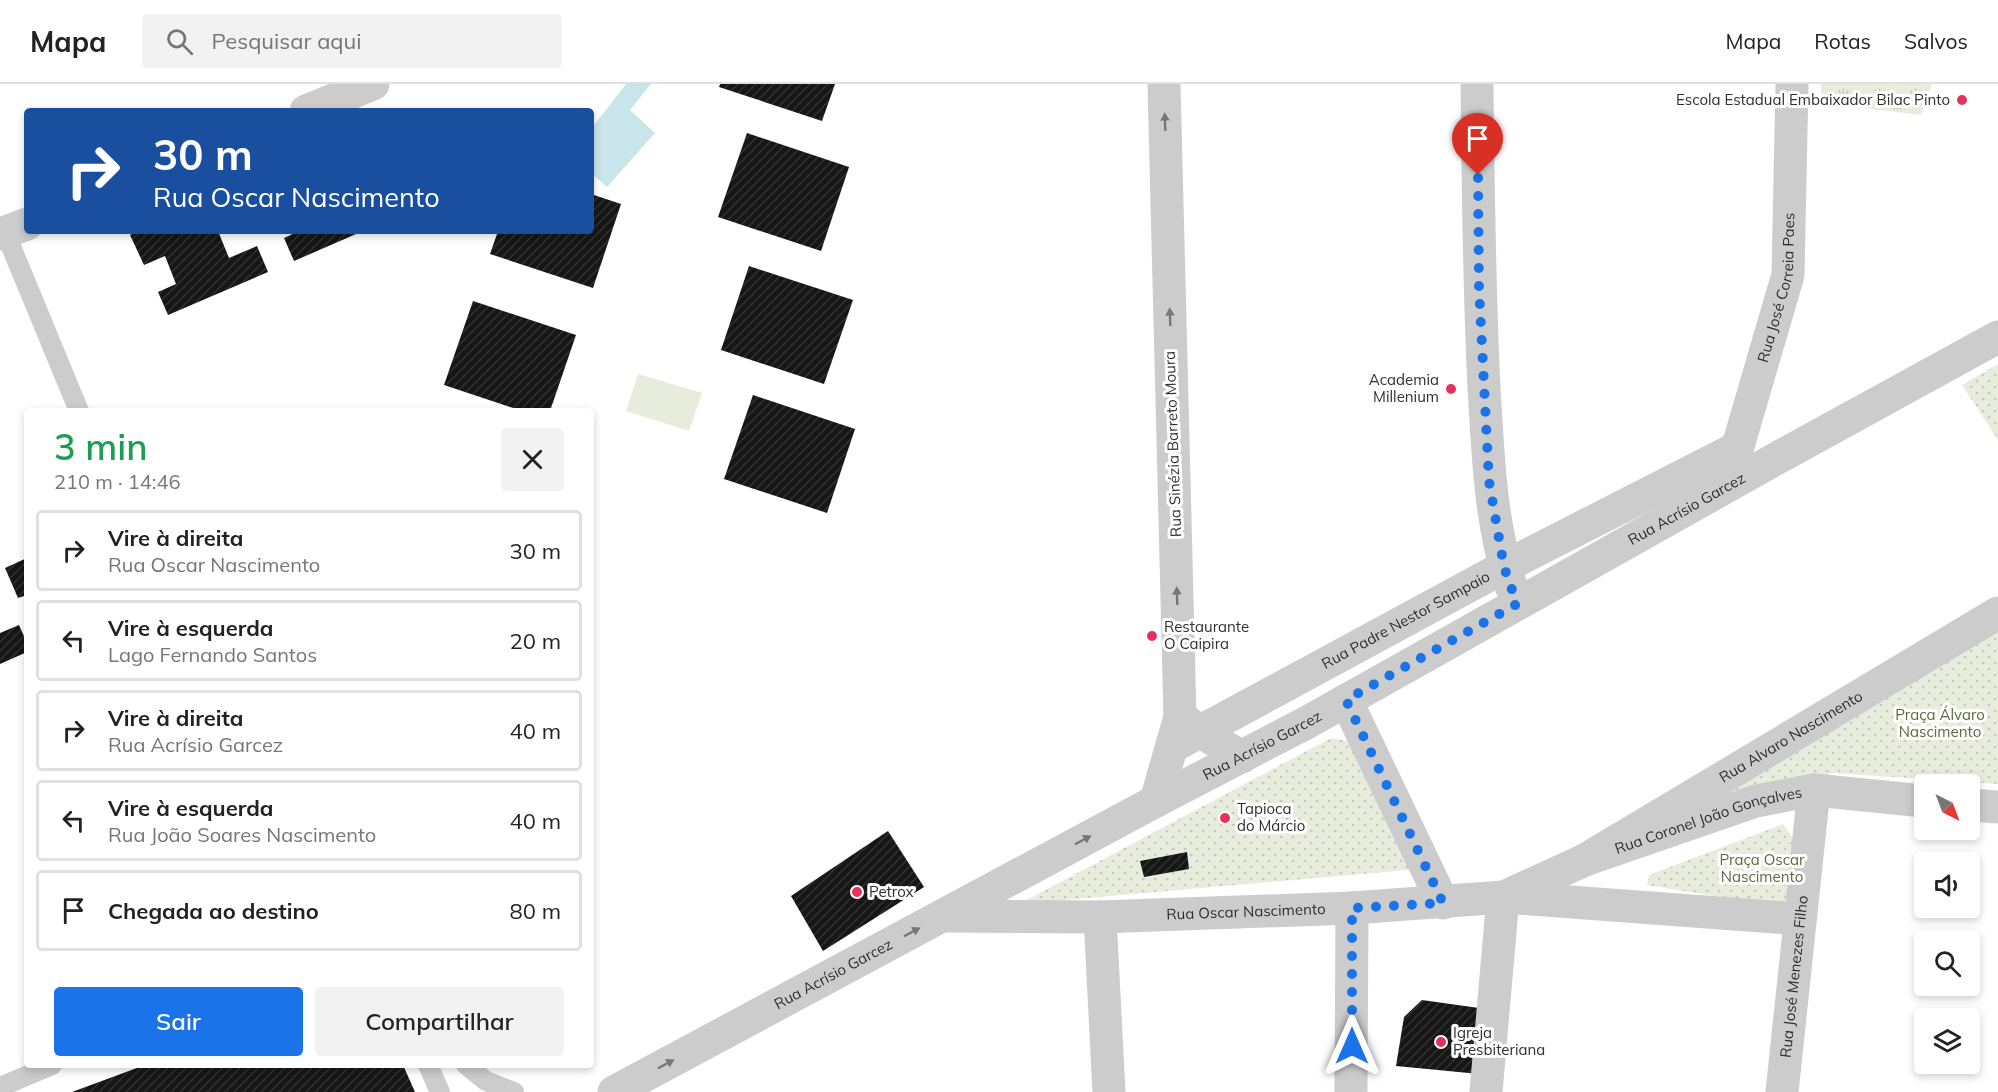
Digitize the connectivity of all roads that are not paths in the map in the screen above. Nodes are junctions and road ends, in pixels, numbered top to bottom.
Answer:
1 (373, 84) edge
2 (1164, 84) edge
3 (1477, 84) edge
4 (1792, 84) edge
5 (313, 108) edge
6 (11, 230) edge
7 (1998, 337) edge
8 (78, 408) edge
9 (1737, 448) junction
10 (1726, 486) junction
11 (1504, 567) junction
12 (1517, 604) junction
13 (1998, 613) edge
14 (1346, 700) junction
15 (1184, 732) junction
16 (1242, 757) junction
17 (1814, 790) junction
18 (1914, 800) edge
19 (1156, 801) junction
20 (1980, 806) edge
21 (1998, 807) edge
22 (1585, 860) junction
23 (1503, 897) junction
24 (1443, 903) junction
25 (1352, 908) junction
26 (943, 916) junction
27 (1100, 917) junction
28 (1800, 919) junction
29 (45, 1068) edge
30 (429, 1068) edge
31 (470, 1068) edge
32 (0, 1087) edge
33 (440, 1092) edge
34 (514, 1092) edge
35 (614, 1092) edge
36 (1108, 1092) edge
37 (1351, 1092) edge
38 (1486, 1092) edge
39 (1782, 1092) edge

1 - 5 street
15 -> 2 street, Rua Sinézia Barreto Moura
3 - 11 street
4 - 9 street, Rua José Correia Paes
6 - 8 lane
7 - 10 street, Rua Acrísio Garcez
9 - 10 street, Rua José Correia Paes
9 - 11 street, Rua Padre Nestor Sampaio
10 - 12 street, Rua Acrísio Garcez
11 - 12 street
11 - 15 street, Rua Padre Nestor Sampaio
12 - 14 street, Rua Acrísio Garcez
13 - 22 street, Rua Alvaro Nascimento
14 - 16 street, Rua Acrísio Garcez
14 - 24 street
15 - 16 street
15 - 19 street, Rua Sinézia Barreto Moura
16 - 19 street, Rua Acrísio Garcez
17 - 18 street, Rua Coronel João Gonçalves
17 - 22 street, Rua Coronel João Gonçalves
17 - 28 street, Rua José Menezes Filho
26 -> 19 street, Rua Acrísio Garcez
20 - 21 street
22 - 23 street, Rua Coronel João Gonçalves
23 - 24 street, Rua Oscar Nascimento
23 - 28 street, Rua Oscar Nascimento
23 - 38 street
24 - 25 street, Rua Oscar Nascimento
25 - 27 street, Rua Oscar Nascimento
25 - 37 street
26 - 27 street, Rua Oscar Nascimento
35 -> 26 street, Rua Acrísio Garcez
27 - 36 street
28 - 39 street, Rua José Menezes Filho
29 - 32 lane
30 - 33 lane
31 - 34 lane

